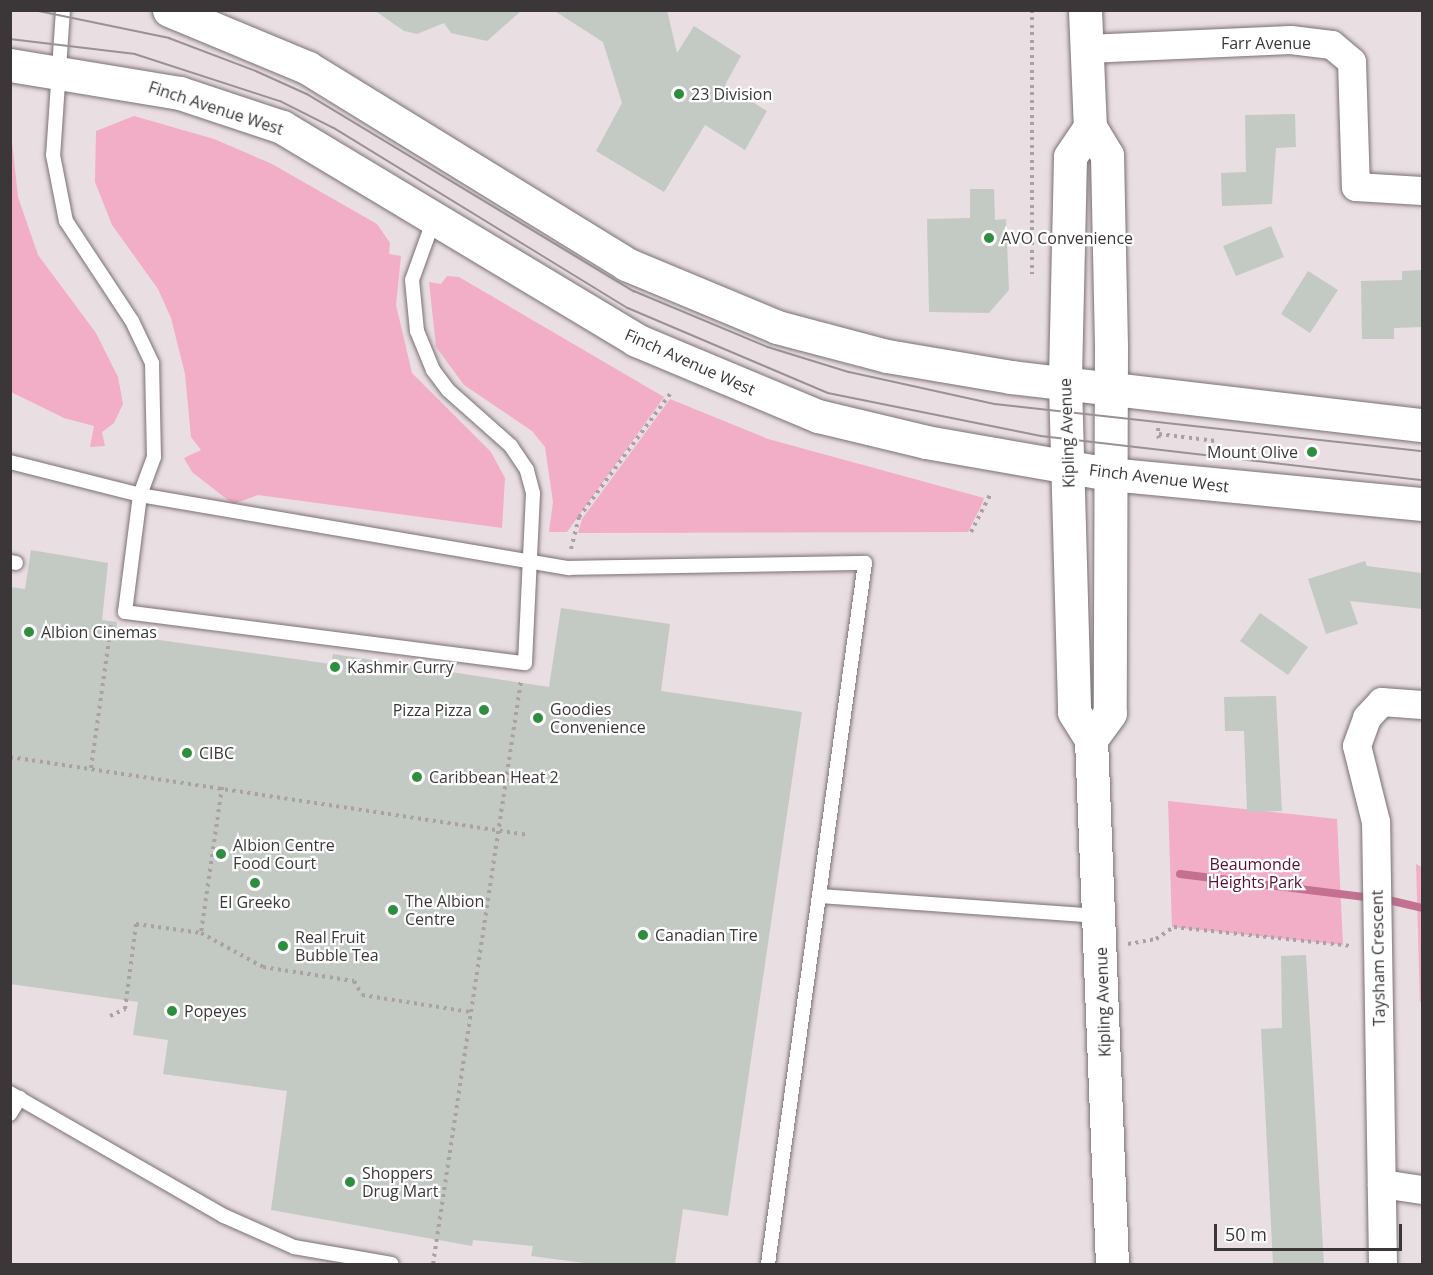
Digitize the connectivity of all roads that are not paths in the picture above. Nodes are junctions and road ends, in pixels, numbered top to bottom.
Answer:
1 (63, 10) edge
2 (170, 10) edge
3 (1085, 10) edge
4 (1087, 49) junction
5 (10, 65) edge
6 (59, 70) junction
7 (1090, 127) junction
8 (1422, 191) edge
9 (435, 217) junction
10 (1065, 384) junction
11 (1110, 390) junction
12 (1422, 425) edge
13 (10, 462) edge
14 (1068, 468) junction
15 (1109, 474) junction
16 (140, 495) junction
17 (1422, 504) edge
18 (529, 559) junction
19 (1422, 705) edge
20 (1091, 739) junction
21 (820, 896) junction
22 (1101, 932) junction
23 (15, 1095) edge
24 (10, 1114) edge
25 (1382, 1184) junction
26 (1422, 1190) edge
27 (392, 1264) edge
28 (768, 1264) edge
29 (1112, 1264) edge
30 (1383, 1264) edge

1 - 6 lane
2 - 10 main road
3 - 4 main road
4 - 7 main road
4 - 8 street, Farr Avenue
5 - 6 main road, Finch Avenue West
6 - 9 main road, Finch Avenue West
6 - 16 lane
7 - 10 main road, Kipling Avenue
7 - 11 main road
9 - 14 main road, Finch Avenue West
9 - 18 lane
10 - 11 main road
10 - 14 main road, Kipling Avenue
11 - 12 main road
11 - 15 main road
13 - 16 lane
14 - 15 main road, Finch Avenue West
14 - 20 main road, Kipling Avenue
15 - 17 main road, Finch Avenue West
15 - 20 main road
16 - 18 lane
16 - 18 lane
18 - 21 lane
19 - 25 street, Taysham Crescent
20 - 22 main road, Kipling Avenue
21 - 22 lane
21 - 28 lane
22 - 29 main road, Kipling Avenue
23 - 24 lane
23 - 27 lane
25 - 26 street
25 - 30 street, Taysham Crescent

